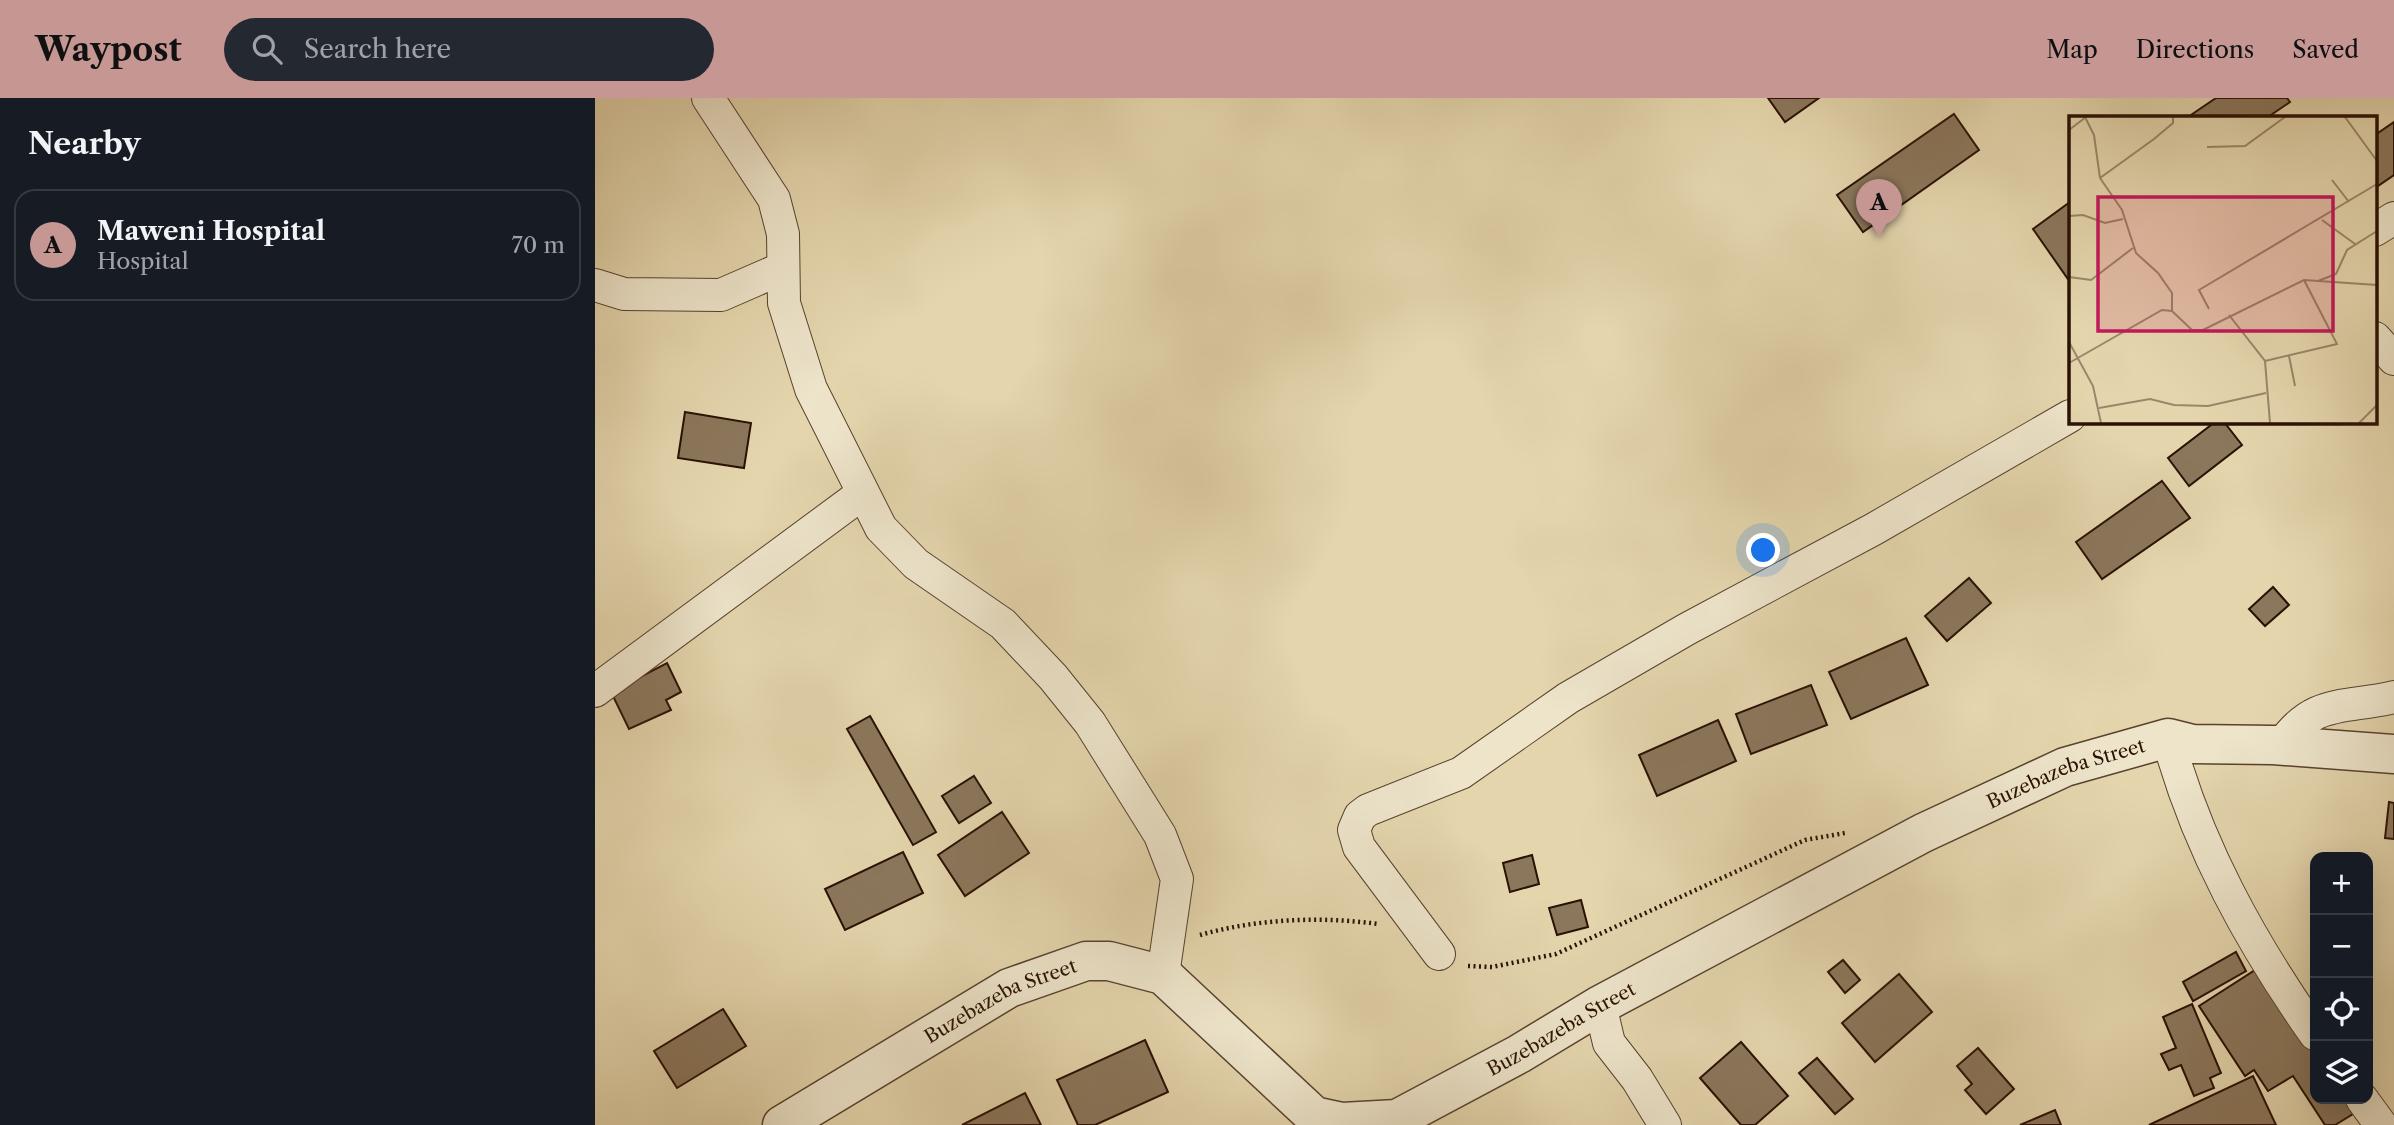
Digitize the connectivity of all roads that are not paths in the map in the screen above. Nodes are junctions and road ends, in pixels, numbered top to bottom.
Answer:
1 (708, 98) edge
2 (2394, 218) edge
3 (2377, 229) edge
4 (783, 268) junction
5 (595, 285) edge
6 (2377, 340) edge
7 (2394, 359) edge
8 (2069, 417) edge
9 (863, 493) junction
10 (595, 691) edge
11 (2394, 697) edge
12 (2168, 738) junction
13 (2281, 746) junction
14 (2394, 754) edge
15 (1439, 954) road end
16 (1166, 959) junction
17 (1600, 1005) junction
18 (2310, 1027) edge
19 (2366, 1104) edge
20 (782, 1125) edge
21 (1665, 1125) edge
22 (2381, 1125) edge

1 - 4 street
2 - 3 street
4 - 5 street
4 - 9 street
6 - 7 street
8 - 15 street
9 - 10 street
9 - 16 street
11 - 13 street
12 - 13 street, Buzebazeba Street
12 - 17 street, Buzebazeba Street
12 - 18 street
13 - 14 street, Buzebazeba Street
16 - 17 street, Buzebazeba Street
16 - 20 street, Buzebazeba Street
17 - 21 street
19 - 22 street

